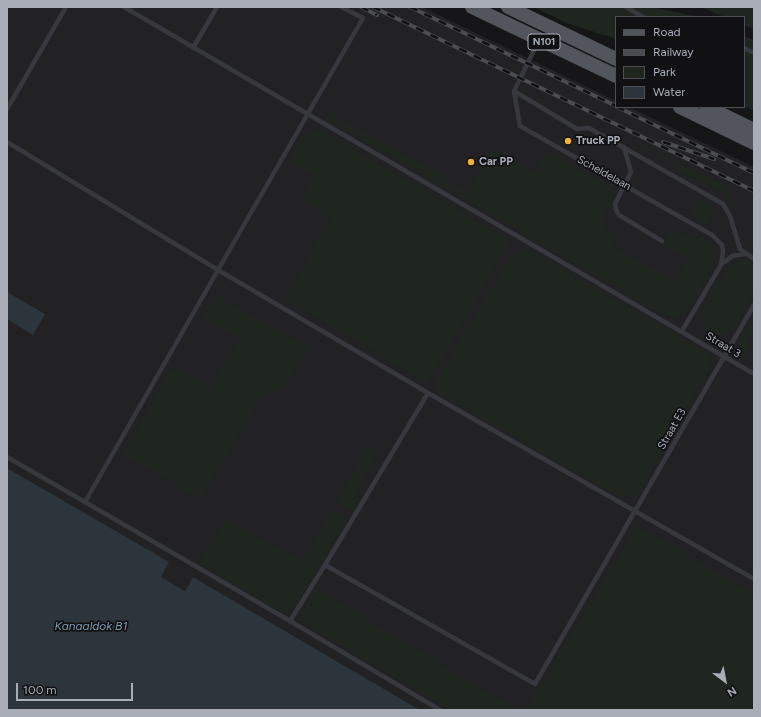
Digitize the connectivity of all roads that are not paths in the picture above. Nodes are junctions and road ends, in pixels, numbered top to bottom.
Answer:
1 (66, 7) edge
2 (124, 7) edge
3 (217, 7) edge
4 (341, 7) edge
5 (472, 7) edge
6 (508, 7) edge
7 (626, 7) edge
8 (641, 16) edge
9 (546, 26) junction
10 (539, 39) junction
11 (193, 48) junction
12 (745, 48) edge
13 (754, 53) edge
14 (615, 59) edge
15 (615, 76) edge
16 (514, 91) junction
17 (682, 108) edge
18 (709, 108) edge
19 (7, 109) edge
20 (308, 115) junction
21 (754, 130) edge
22 (7, 142) edge
23 (754, 143) edge
24 (624, 147) junction
25 (625, 185) junction
26 (662, 241) dead end
27 (745, 254) junction
28 (754, 259) edge
29 (721, 265) junction
30 (218, 270) junction
31 (754, 305) edge
32 (682, 331) junction
33 (724, 356) junction
34 (754, 374) edge
35 (428, 393) junction
36 (7, 457) edge
37 (85, 502) junction
38 (635, 512) junction
39 (325, 565) junction
40 (754, 579) edge
41 (290, 621) junction
42 (440, 710) edge

1 - 19 lane
2 - 11 lane, Straat 3
3 - 11 lane
4 - 20 lane
5 - 10 main road, N101
6 - 9 main road, N101
7 - 8 lane
9 - 10 lane
9 - 14 main road, N101
10 - 15 main road, N101
10 - 16 lane
11 - 20 lane, Straat 3
12 - 13 lane
16 - 24 lane
16 - 25 lane, Scheldelaan
17 - 23 main road
18 - 21 main road
20 - 30 lane
20 - 32 lane, Straat 3
22 - 30 lane
24 - 25 lane
24 - 27 lane
25 - 26 lane
25 - 29 lane, Scheldelaan
27 - 28 lane
27 - 29 lane
29 - 32 lane
30 - 35 lane
30 - 37 lane
31 - 33 lane, Straat E3
32 - 33 lane, Straat 3
33 - 34 lane, Straat 3
33 - 38 lane, Straat E3
35 - 38 lane
35 - 39 lane
36 - 37 lane
37 - 41 lane
38 - 39 lane, Straat E3
38 - 40 lane
39 - 41 lane
41 - 42 lane

